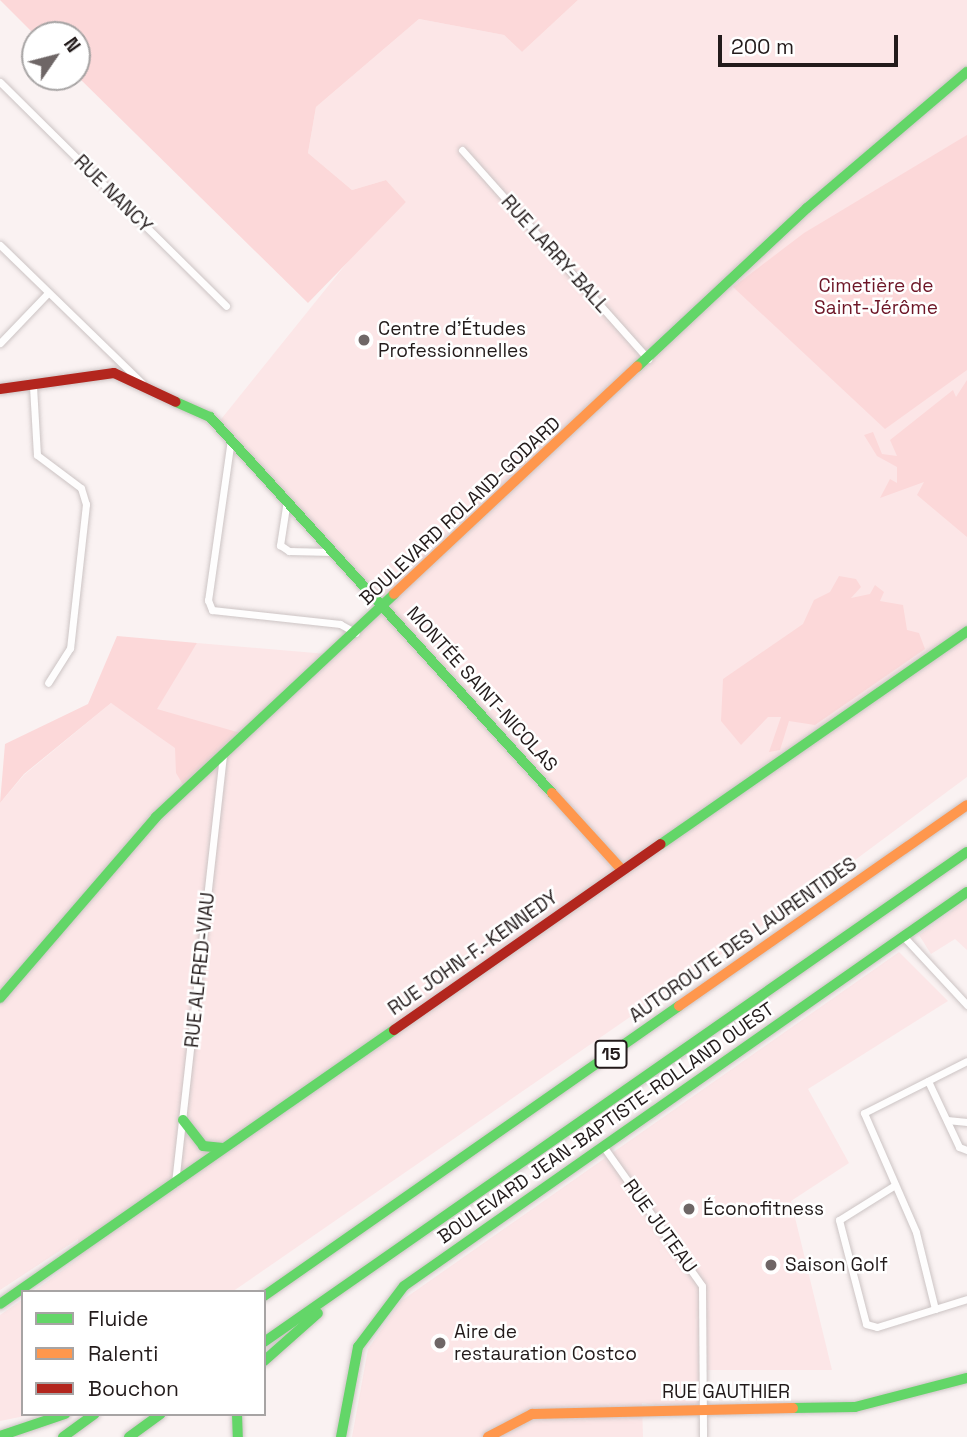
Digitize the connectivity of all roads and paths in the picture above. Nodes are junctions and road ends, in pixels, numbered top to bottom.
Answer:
1 (967, 72) edge
2 (1, 86) edge
3 (462, 150) dead end
4 (1, 247) edge
5 (48, 293) junction
6 (226, 306) dead end
7 (0, 343) edge
8 (648, 359) junction
9 (33, 386) junction
10 (145, 386) junction
11 (0, 389) edge
12 (231, 438) junction
13 (287, 500) junction
14 (333, 552) junction
15 (385, 606) junction
16 (967, 631) edge
17 (356, 633) junction
18 (48, 683) dead end
19 (223, 756) junction
20 (967, 805) edge
21 (967, 852) edge
22 (622, 870) junction
23 (967, 892) edge
24 (904, 937) junction
25 (0, 998) edge
26 (967, 1005) edge
27 (967, 1061) edge
28 (928, 1081) junction
29 (183, 1120) junction
30 (947, 1120) junction
31 (967, 1122) edge
32 (603, 1146) junction
33 (227, 1147) junction
34 (967, 1150) edge
35 (175, 1183) junction
36 (895, 1185) junction
37 (360, 1275) junction
38 (266, 1295) edge
39 (967, 1298) edge
40 (0, 1304) edge
41 (935, 1309) junction
42 (266, 1341) edge
43 (266, 1359) edge
44 (967, 1378) edge
45 (701, 1409) junction
46 (59, 1416) edge
47 (92, 1416) edge
48 (158, 1416) edge
49 (237, 1416) edge
50 (0, 1436) edge
51 (63, 1437) edge
52 (128, 1437) edge
53 (238, 1437) edge
54 (341, 1437) edge
55 (488, 1437) edge
56 (703, 1437) edge

1 - 8 main road, BOULEVARD ROLAND-GODARD
2 - 6 street, RUE NANCY
3 - 8 street, RUE LARRY-BALL
4 - 5 street
5 - 7 street
5 - 10 street
8 - 15 main road, BOULEVARD ROLAND-GODARD
9 - 10 main road, MONTÉE SAINT-NICOLAS
9 - 11 main road, MONTÉE SAINT-NICOLAS
9 - 18 street
10 - 12 main road, MONTÉE SAINT-NICOLAS
12 - 13 main road, MONTÉE SAINT-NICOLAS
12 - 17 street
13 - 14 main road, MONTÉE SAINT-NICOLAS
13 - 14 street
14 - 15 main road, MONTÉE SAINT-NICOLAS
15 - 17 main road, BOULEVARD ROLAND-GODARD
15 - 22 main road, MONTÉE SAINT-NICOLAS
16 - 22 main road, RUE JOHN-F.-KENNEDY
17 - 19 main road, BOULEVARD ROLAND-GODARD
19 - 25 main road, BOULEVARD ROLAND-GODARD
19 - 29 street, RUE ALFRED-VIAU
20 - 38 main road, AUTOROUTE DES LAURENTIDES / 15
21 - 37 main road, 15
22 - 33 main road, RUE JOHN-F.-KENNEDY
23 - 24 main road, BOULEVARD JEAN-BAPTISTE-ROLLAND OUEST
24 - 26 street
24 - 32 main road, BOULEVARD JEAN-BAPTISTE-ROLLAND OUEST
27 - 28 street
28 - 30 street
28 - 36 street
29 - 33 main road
29 - 35 street, RUE ALFRED-VIAU
30 - 31 street
30 - 34 street
32 - 45 street, RUE JUTEAU
32 - 54 main road, BOULEVARD JEAN-BAPTISTE-ROLLAND OUEST
33 - 35 main road, RUE JOHN-F.-KENNEDY
35 - 40 main road, RUE JOHN-F.-KENNEDY
36 - 41 street
36 - 41 street
37 - 42 main road, 15
37 - 43 main road
39 - 41 street
44 - 45 main road, RUE GAUTHIER
45 - 55 main road, RUE GAUTHIER
45 - 56 street, RUE JUTEAU
46 - 50 main road
47 - 51 main road
48 - 52 main road
49 - 53 main road

